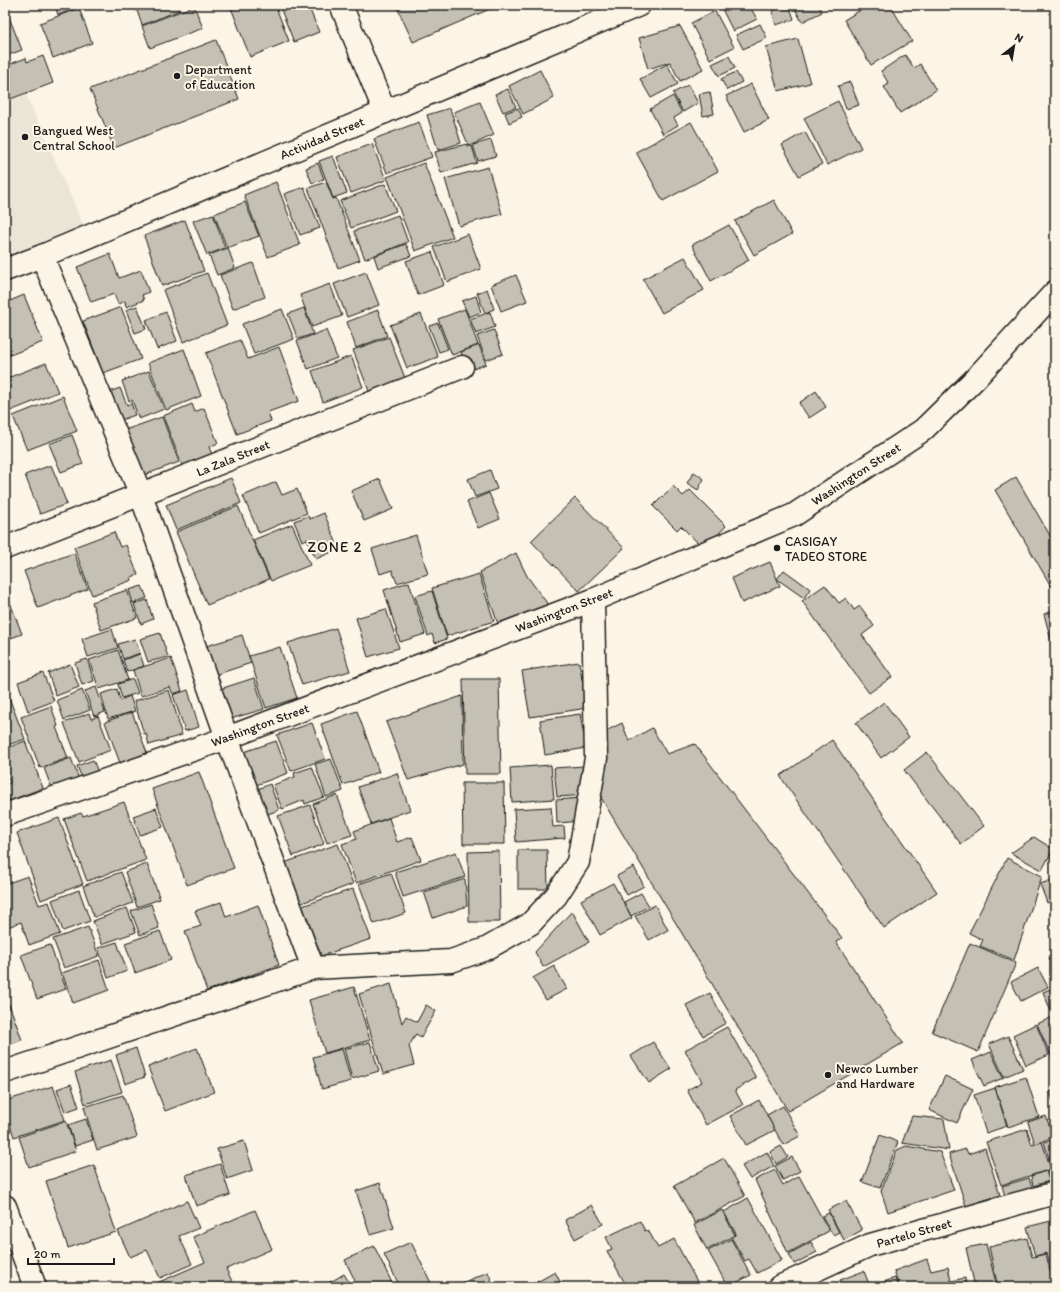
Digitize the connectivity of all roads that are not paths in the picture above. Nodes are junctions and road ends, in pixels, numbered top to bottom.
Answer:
1 (341, 5) edge
2 (640, 5) edge
3 (385, 112) junction
4 (42, 256) junction
5 (5, 270) edge
6 (1055, 292) edge
7 (462, 366) dead end
8 (141, 495) junction
9 (5, 548) edge
10 (593, 600) junction
11 (227, 738) junction
12 (5, 815) edge
13 (313, 968) junction
14 (5, 1072) edge
15 (1055, 1193) edge
16 (5, 1206) edge
17 (35, 1287) edge
18 (779, 1287) edge

1 - 3 street
2 - 3 street, Actividad Street
3 - 4 street, Actividad Street
4 - 5 street, Actividad Street
4 - 8 street
6 - 10 street, Washington Street
7 - 8 street, La Zala Street
8 - 9 street, La Zala Street
8 - 11 street
10 - 11 street, Washington Street
10 - 13 street
11 - 12 street, Washington Street
11 - 13 street
13 - 14 street
15 - 18 street, Partelo Street
16 - 17 street

